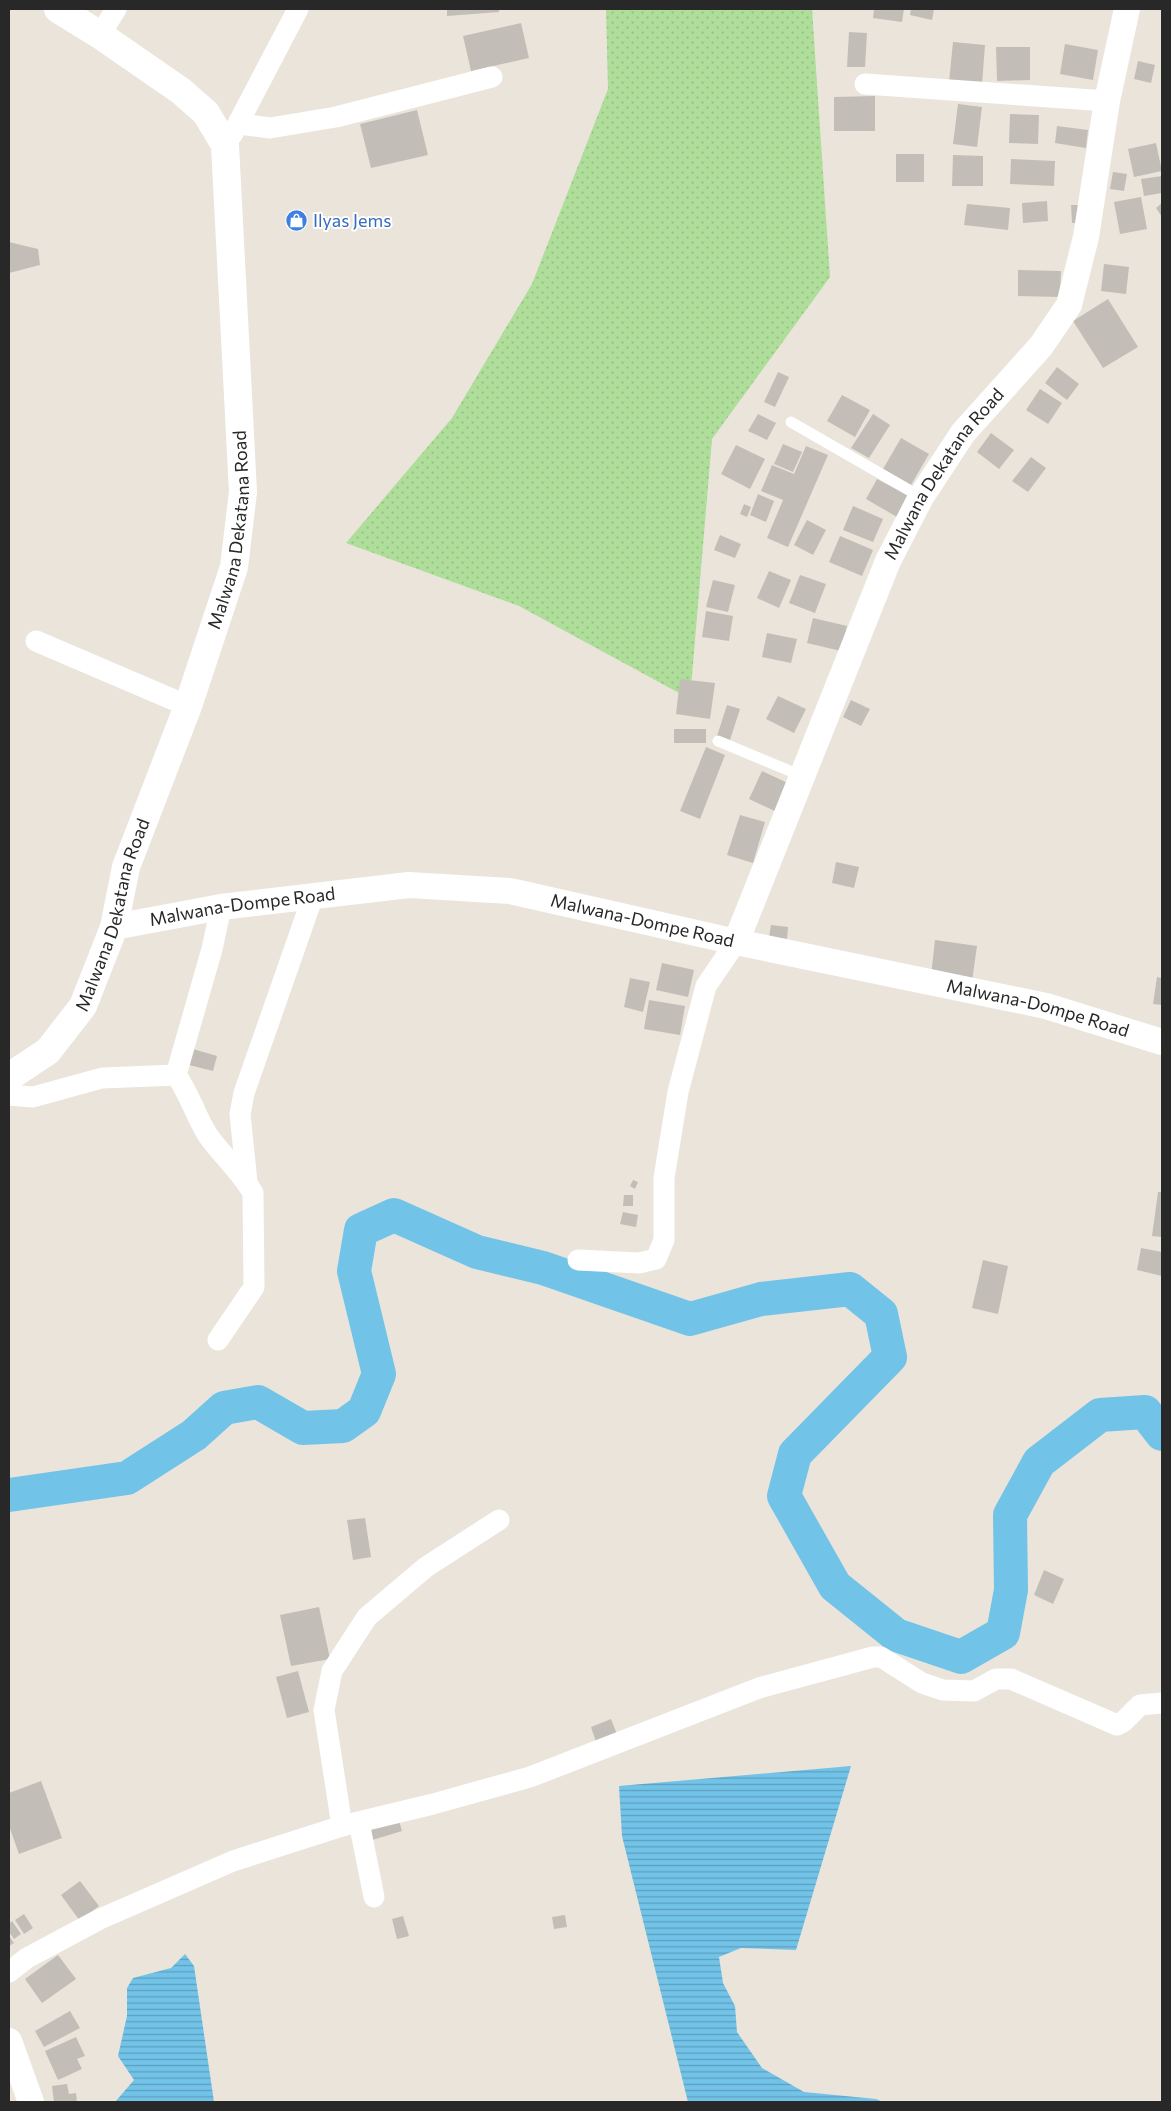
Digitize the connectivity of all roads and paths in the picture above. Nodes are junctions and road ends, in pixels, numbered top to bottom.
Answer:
1 (58, 9) edge
2 (116, 9) edge
3 (298, 9) edge
4 (1127, 9) edge
5 (100, 35) junction
6 (492, 77) dead end
7 (865, 84) dead end
8 (1107, 101) junction
9 (232, 134) junction
10 (791, 422) dead end
11 (921, 497) junction
12 (36, 641) dead end
13 (188, 706) junction
14 (718, 741) dead end
15 (802, 776) junction
16 (313, 896) junction
17 (221, 907) junction
18 (114, 927) junction
19 (736, 942) junction
20 (1162, 1042) edge
21 (176, 1075) junction
22 (9, 1077) edge
23 (9, 1095) edge
24 (247, 1182) junction
25 (578, 1260) dead end
26 (218, 1340) dead end
27 (499, 1520) dead end
28 (1162, 1703) edge
29 (350, 1824) junction
30 (374, 1897) dead end
31 (9, 1972) edge
32 (9, 2041) edge
33 (32, 2102) edge

1 - 5 main road, Malwana Dekatana Road
2 - 5 street
3 - 9 street
4 - 8 street, Malwana Dekatana Road
5 - 9 main road, Malwana Dekatana Road
6 - 9 street
7 - 8 street
8 - 11 street, Malwana Dekatana Road
9 - 13 main road, Malwana Dekatana Road
10 - 11 lane
11 - 15 street, Malwana Dekatana Road
12 - 13 street
13 - 18 main road, Malwana Dekatana Road
14 - 15 lane
15 - 19 street, Malwana Dekatana Road
16 - 17 street, Malwana-Dompe Road
16 - 19 street, Malwana-Dompe Road
16 - 24 street
17 - 18 street, Malwana-Dompe Road
17 - 21 street
18 - 22 main road, Malwana Dekatana Road
19 - 20 street, Malwana-Dompe Road
19 - 25 street
21 - 23 street
21 - 24 street
24 - 26 street
27 - 29 street
28 - 29 street
29 - 30 street
29 - 31 street
32 - 33 street

